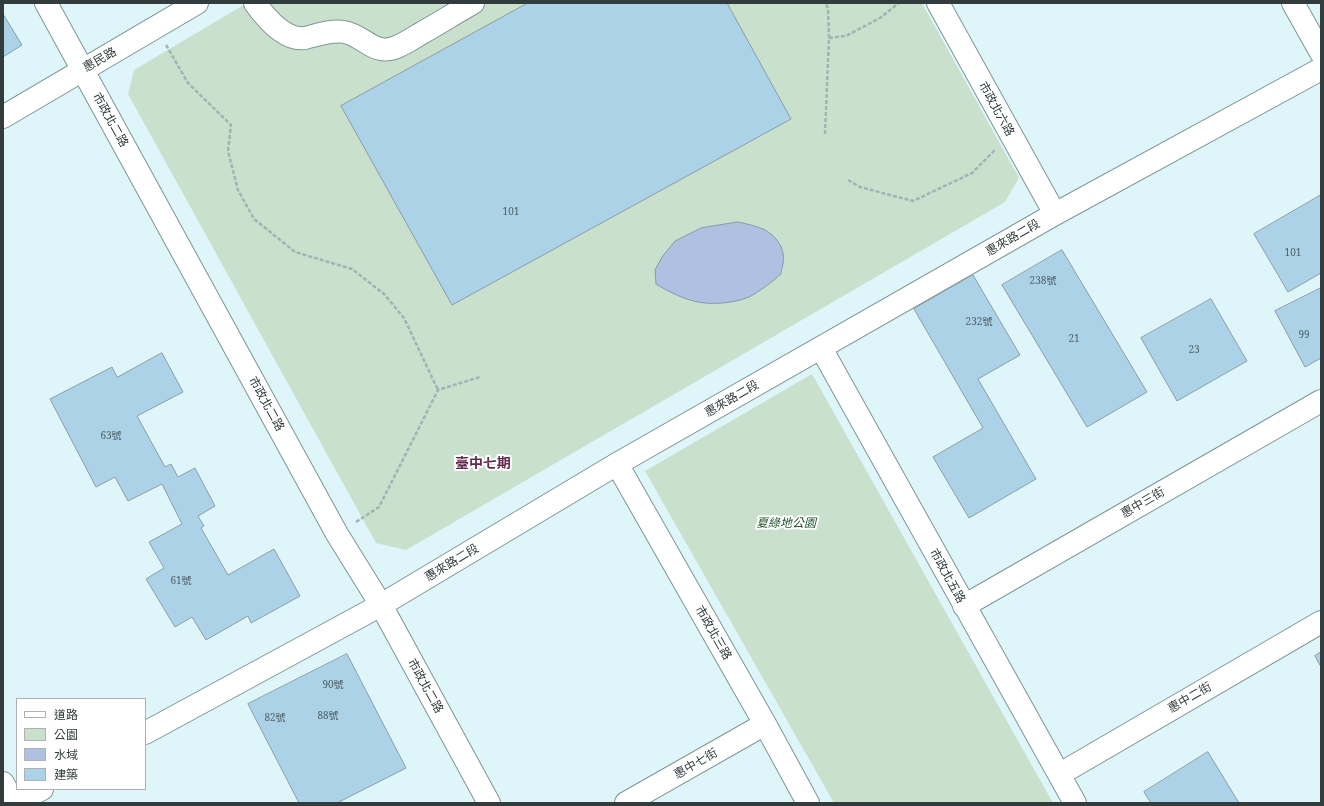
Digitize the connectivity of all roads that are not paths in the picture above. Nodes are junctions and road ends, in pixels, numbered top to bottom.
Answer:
1 (46, 3) edge
2 (197, 3) edge
3 (255, 3) edge
4 (473, 3) edge
5 (938, 3) edge
6 (1293, 3) edge
7 (1321, 53) edge
8 (1321, 68) edge
9 (83, 70) junction
10 (3, 117) edge
11 (1055, 214) junction
12 (821, 348) junction
13 (1321, 401) edge
14 (617, 464) junction
15 (381, 605) junction
16 (964, 606) junction
17 (1321, 622) edge
18 (765, 724) junction
19 (146, 732) edge
20 (1060, 774) junction
21 (3, 783) edge
22 (40, 790) edge
23 (15, 803) edge
24 (489, 803) edge
25 (626, 803) edge
26 (808, 803) edge
27 (1075, 803) edge

1 - 9 street, 市政北二路
2 - 9 street, 惠民路
3 - 4 street
5 - 11 street, 市政北六路
6 - 7 street
8 - 11 street, 惠來路二段
9 - 10 street, 惠民路
9 - 15 street, 市政北二路
11 - 12 street, 惠來路二段
12 - 14 street, 惠來路二段
12 - 16 street, 市政北五路
13 - 16 street, 惠中三街
14 - 15 street, 惠來路二段
14 - 18 street, 市政北三路
15 - 19 street, 惠來路二段
15 - 24 street, 市政北二路
16 - 20 street, 市政北五路
17 - 20 street, 惠中二街
18 - 25 street, 惠中七街
18 - 26 street, 市政北三路
20 - 27 street, 市政北五路
21 - 23 street
22 - 23 street

